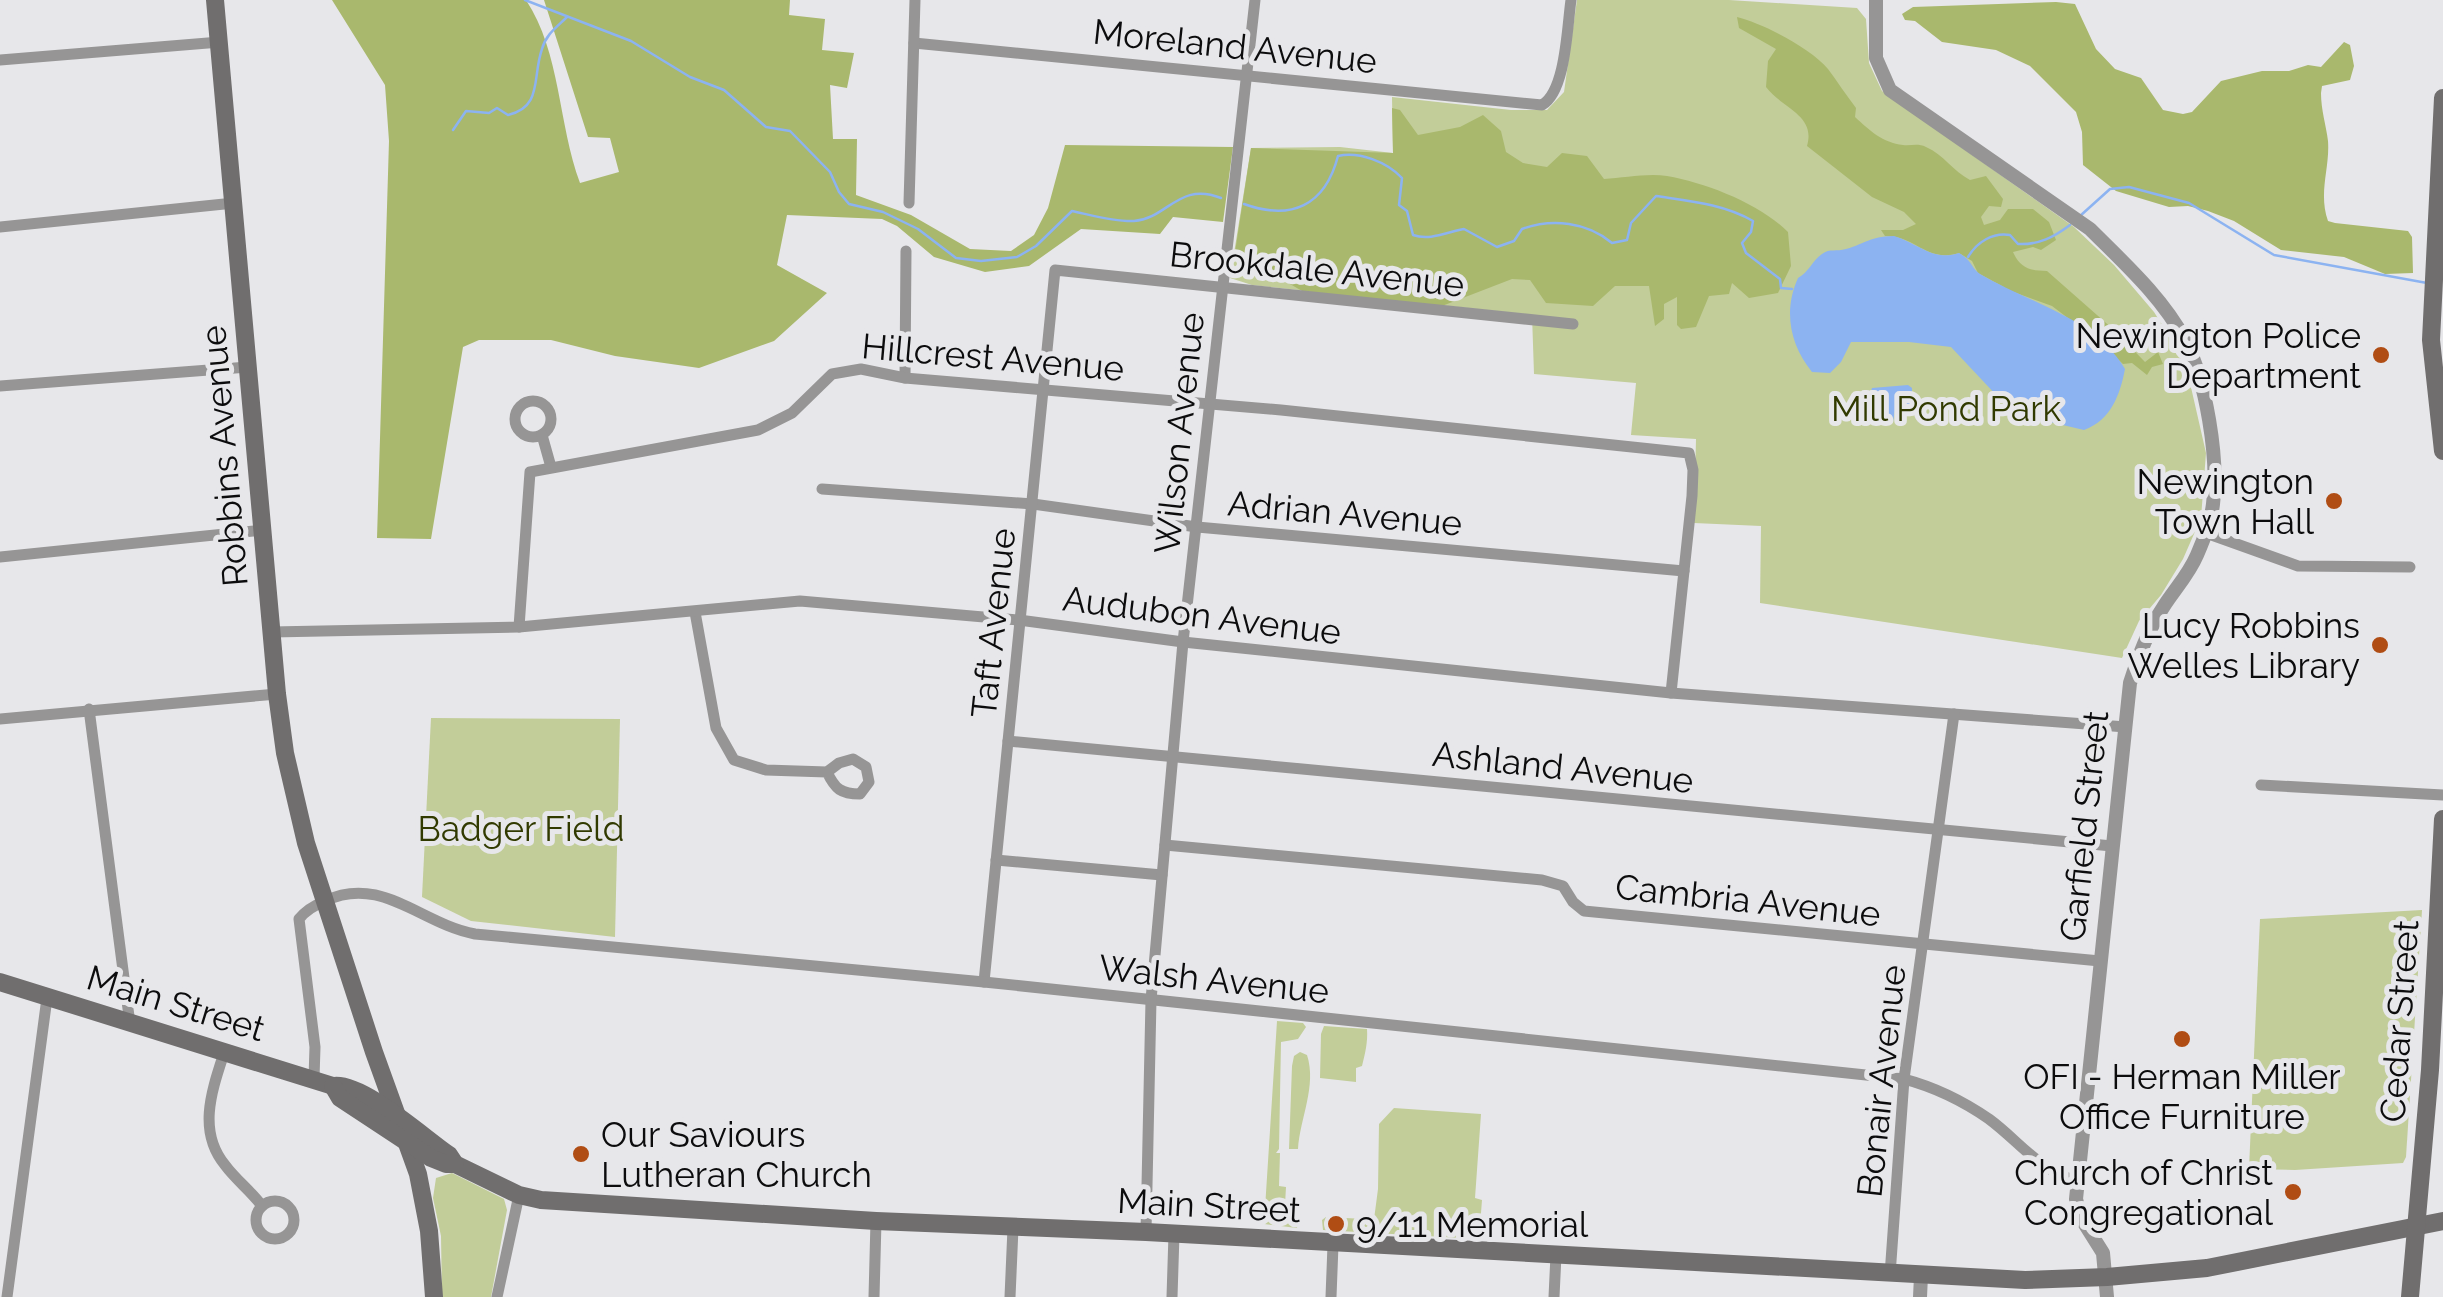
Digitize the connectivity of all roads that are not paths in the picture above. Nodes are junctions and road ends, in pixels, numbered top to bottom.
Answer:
1 (215, 0) edge
2 (915, 0) edge
3 (1254, 0) edge
4 (1571, 0) edge
5 (1876, 0) edge
6 (220, 42) junction
7 (914, 43) junction
8 (0, 60) edge
9 (1246, 74) junction
10 (2443, 98) edge
11 (234, 203) junction
12 (909, 204) dead end
13 (0, 227) edge
14 (906, 252) dead end
15 (1055, 270) joint
16 (1224, 287) junction
17 (1574, 324) dead end
18 (248, 367) junction
19 (905, 378) junction
20 (0, 386) edge
21 (1042, 388) junction
22 (1211, 404) junction
23 (542, 435) dead end
24 (2443, 450) edge
25 (551, 467) junction
26 (822, 489) dead end
27 (1033, 504) junction
28 (1197, 527) junction
29 (262, 530) junction
30 (2206, 533) junction
31 (0, 557) edge
32 (2410, 567) dead end
33 (1684, 571) junction
34 (695, 612) junction
35 (1019, 620) junction
36 (518, 627) junction
37 (272, 632) junction
38 (1182, 642) junction
39 (1671, 693) junction
40 (276, 694) junction
41 (89, 710) junction
42 (1954, 714) junction
43 (0, 719) edge
44 (2126, 727) junction
45 (1008, 741) junction
46 (1174, 756) junction
47 (828, 772) dead end
48 (2260, 785) dead end
49 (2443, 795) edge
50 (2443, 819) edge
51 (1940, 831) junction
52 (1165, 845) junction
53 (2112, 846) junction
54 (996, 860) junction
55 (1162, 875) junction
56 (324, 901) junction
57 (1923, 945) junction
58 (2100, 960) junction
59 (0, 982) edge
60 (984, 982) junction
61 (47, 998) junction
62 (1151, 1000) junction
63 (130, 1024) junction
64 (224, 1052) junction
65 (314, 1078) junction
66 (1904, 1079) junction
67 (333, 1086) junction
68 (396, 1116) junction
69 (406, 1141) junction
70 (454, 1164) junction
71 (2078, 1180) junction
72 (519, 1195) junction
73 (262, 1206) dead end
74 (876, 1221) junction
75 (2443, 1221) edge
76 (2415, 1226) junction
77 (1012, 1228) junction
78 (1146, 1232) junction
79 (1174, 1234) junction
80 (1332, 1245) junction
81 (1556, 1255) junction
82 (1890, 1274) junction
83 (1921, 1276) junction
84 (2107, 1277) junction
85 (7, 1297) edge
86 (434, 1297) edge
87 (496, 1297) edge
88 (874, 1297) edge
89 (1010, 1297) edge
90 (1172, 1297) edge
91 (1332, 1297) edge
92 (1554, 1297) edge
93 (1920, 1297) edge
94 (2107, 1297) edge
95 (2410, 1297) edge

1 - 6 main road, Robbins Avenue
2 - 7 street
3 - 9 street, Wilson Avenue
4 - 9 street, Moreland Avenue
5 - 30 street, Garfield Street
6 - 8 street
6 - 11 main road, Robbins Avenue
7 - 9 street, Moreland Avenue
7 - 12 street
9 - 16 street, Wilson Avenue
10 - 24 main road
11 - 13 street
11 - 18 main road, Robbins Avenue
14 - 19 street
15 - 16 street, Brookdale Avenue
15 - 21 street, Taft Avenue
16 - 17 street, Brookdale Avenue
16 - 22 street, Wilson Avenue
18 - 20 street
18 - 29 main road, Robbins Avenue
19 - 21 street, Hillcrest Avenue
19 - 25 street, Hillcrest Avenue
21 - 22 street, Hillcrest Avenue
21 - 27 street, Taft Avenue
22 - 28 street, Wilson Avenue
22 - 33 street, Hillcrest Avenue
23 - 25 street
25 - 36 street
26 - 27 street, Adrian Avenue
27 - 28 street, Adrian Avenue
27 - 35 street, Taft Avenue
28 - 33 street, Adrian Avenue
28 - 38 street, Wilson Avenue
29 - 31 street
29 - 37 main road, Robbins Avenue
30 - 32 street
30 - 44 street, Garfield Street
33 - 39 street
34 - 35 street, Audubon Avenue
34 - 36 street, Audubon Avenue
34 - 47 street
35 - 38 street, Audubon Avenue
35 - 45 street, Taft Avenue
36 - 37 street, Audubon Avenue
37 - 40 main road, Robbins Avenue
38 - 39 street, Audubon Avenue
38 - 46 street, Wilson Avenue
39 - 42 street, Audubon Avenue
40 - 41 street
40 - 56 main road, Robbins Avenue
41 - 43 street
41 - 63 street
42 - 44 street, Audubon Avenue
42 - 51 street, Bonair Avenue
44 - 53 street, Garfield Street
45 - 46 street, Ashland Avenue
45 - 54 street, Taft Avenue
46 - 51 street, Ashland Avenue
46 - 52 street, Wilson Avenue
48 - 49 street
50 - 76 main road, Cedar Street
51 - 53 street, Ashland Avenue
51 - 57 street, Bonair Avenue
52 - 55 street, Wilson Avenue
52 - 57 street, Cambria Avenue
53 - 58 street, Garfield Street
54 - 55 street
54 - 60 street, Taft Avenue
55 - 62 street, Wilson Avenue
56 - 60 street, Walsh Avenue
56 - 65 street
56 - 68 main road, Robbins Avenue
57 - 58 street, Cambria Avenue
57 - 66 street, Bonair Avenue
58 - 71 street, Garfield Street
59 - 61 main road, Main Street
60 - 62 street, Walsh Avenue
61 - 63 main road, Main Street
61 - 85 street
62 - 66 street, Walsh Avenue
62 - 78 street, Wilson Avenue
63 - 64 main road, Main Street
64 - 65 main road, Main Street
64 - 73 street
65 - 67 main road, Main Street
66 - 71 street, Walsh Avenue
66 - 82 street, Bonair Avenue
67 - 68 main road, Main Street
67 - 69 main road, Main Street
68 - 69 main road, Robbins Avenue
68 - 70 main road, Main Street
69 - 70 main road, Main Street
69 - 86 main road, Robbins Avenue
70 - 72 main road, Main Street
71 - 84 street, Garfield Street
72 - 74 main road, Main Street
72 - 87 street
74 - 77 main road, Main Street
74 - 88 street
75 - 76 main road, Main Street
76 - 84 main road, Main Street
76 - 95 main road, Cedar Street
77 - 78 main road, Main Street
77 - 89 street
78 - 79 main road, Main Street
79 - 80 main road, Main Street
79 - 90 street
80 - 81 main road, Main Street
80 - 91 street
81 - 82 main road, Main Street
81 - 92 street
82 - 83 main road, Main Street
83 - 84 main road, Main Street
83 - 93 street
84 - 94 street

